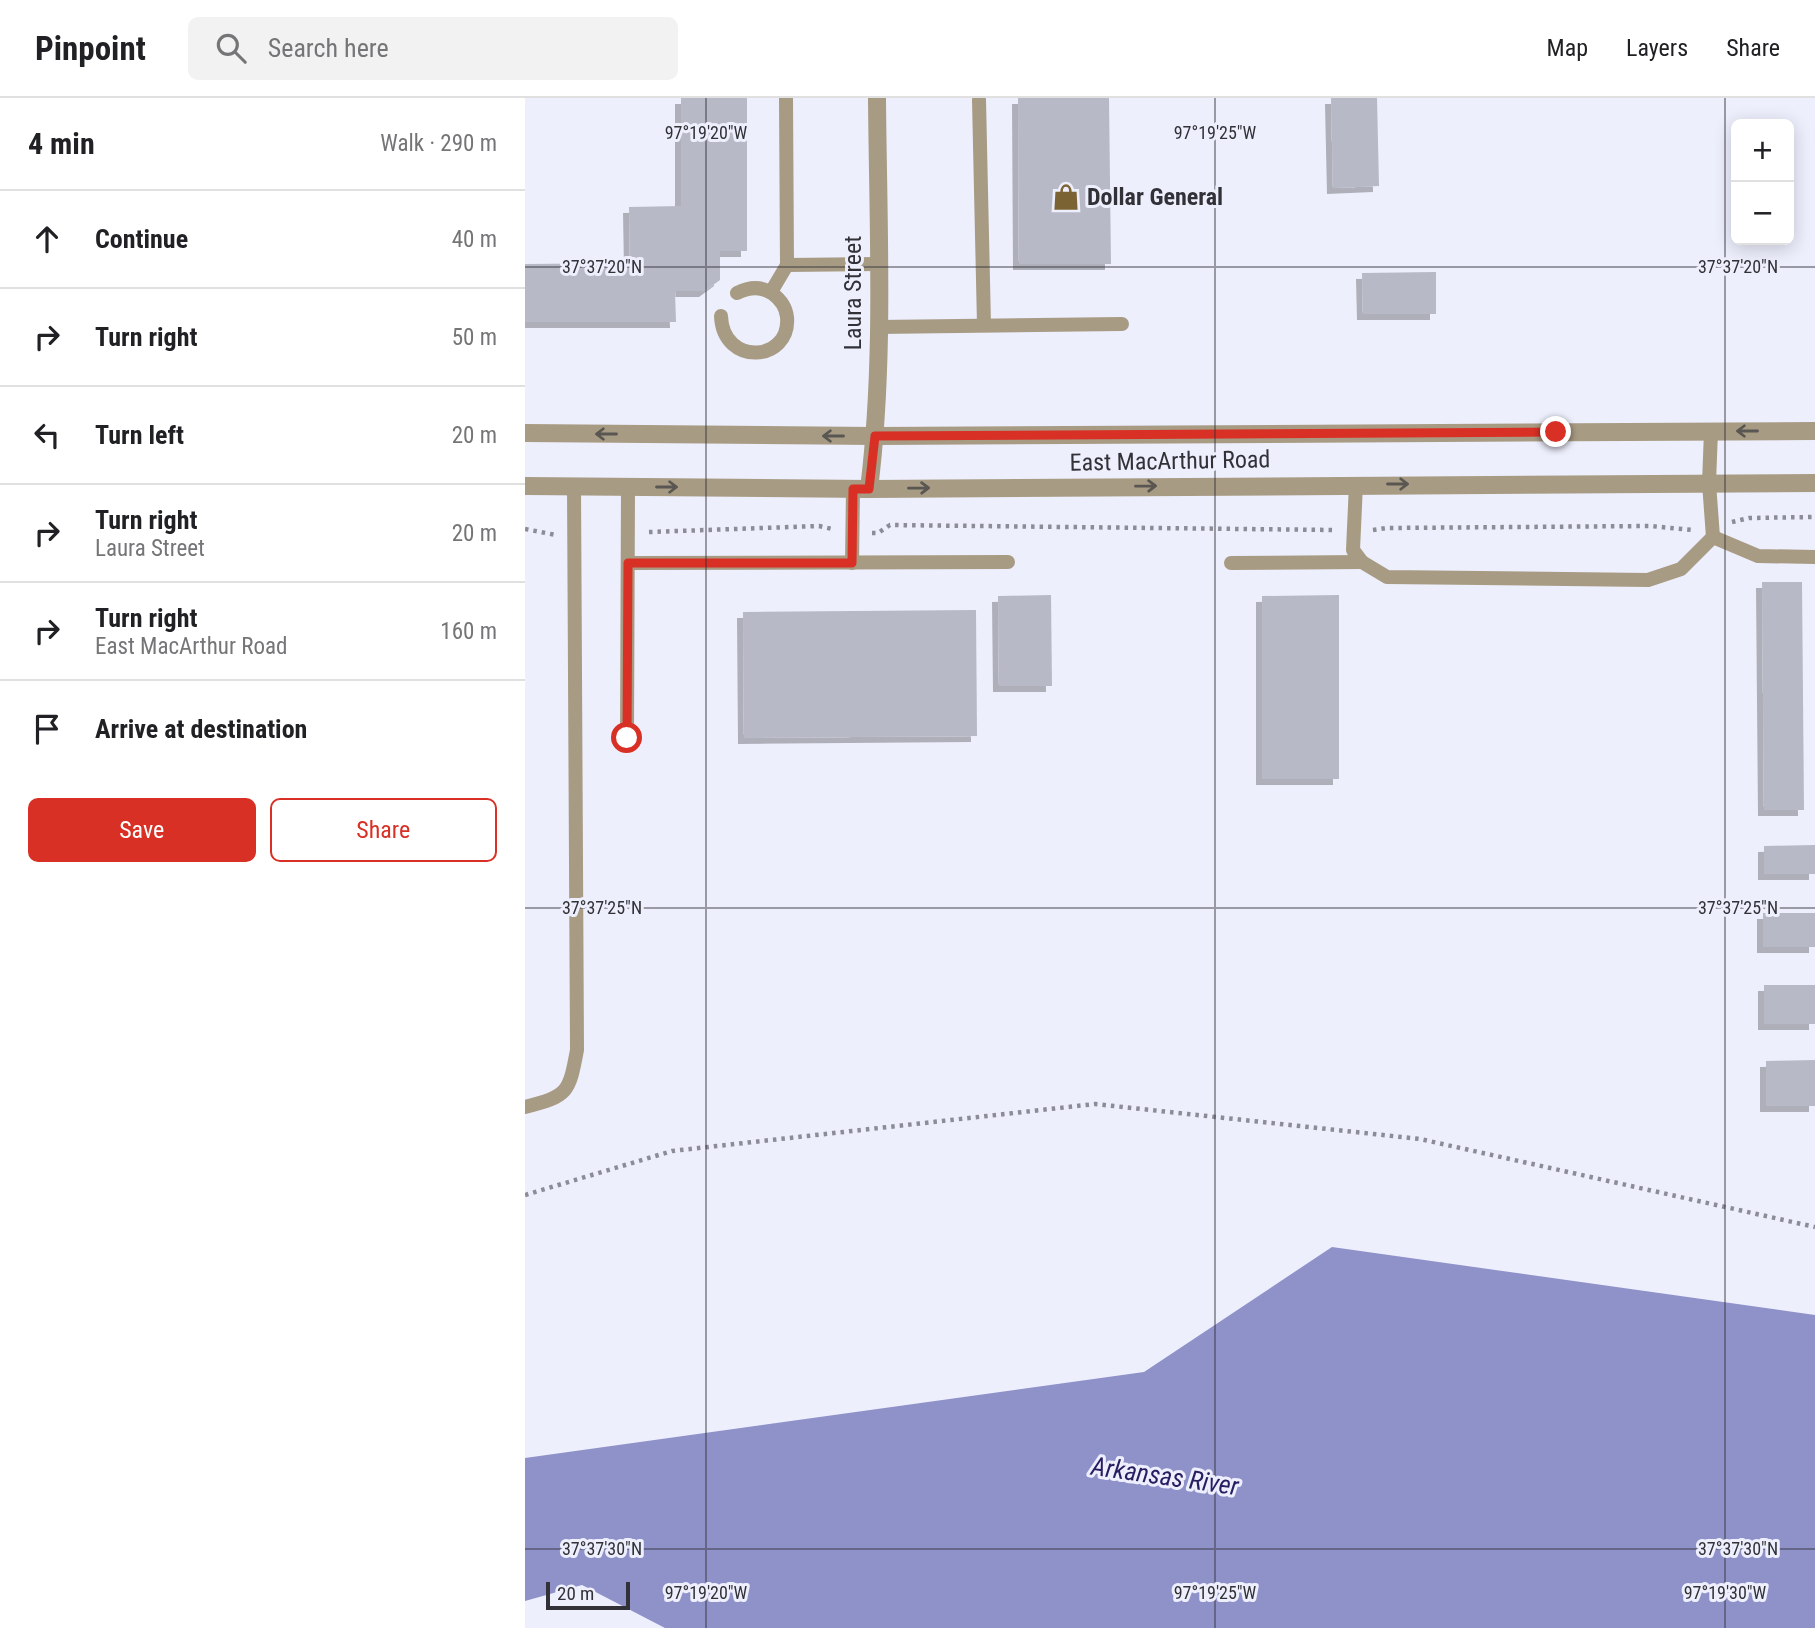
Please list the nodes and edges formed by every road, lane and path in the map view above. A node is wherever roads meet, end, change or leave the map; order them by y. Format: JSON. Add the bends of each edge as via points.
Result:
{"nodes":[{"id":1,"x":786,"y":98,"type":"edge"},
{"id":2,"x":877,"y":98,"type":"edge"},
{"id":3,"x":979,"y":100,"type":"dead end"},
{"id":4,"x":878,"y":264,"type":"junction"},
{"id":5,"x":787,"y":265,"type":"junction"},
{"id":6,"x":737,"y":292,"type":"dead end"},
{"id":7,"x":771,"y":292,"type":"junction"},
{"id":8,"x":721,"y":317,"type":"dead end"},
{"id":9,"x":1122,"y":324,"type":"dead end"},
{"id":10,"x":984,"y":325,"type":"junction"},
{"id":11,"x":878,"y":327,"type":"junction"},
{"id":12,"x":1710,"y":431,"type":"junction"},
{"id":13,"x":1815,"y":431,"type":"edge"},
{"id":14,"x":525,"y":433,"type":"edge"},
{"id":15,"x":875,"y":436,"type":"junction"},
{"id":16,"x":1709,"y":483,"type":"junction"},
{"id":17,"x":1815,"y":483,"type":"edge"},
{"id":18,"x":1356,"y":484,"type":"junction"},
{"id":19,"x":525,"y":486,"type":"edge"},
{"id":20,"x":574,"y":486,"type":"junction"},
{"id":21,"x":628,"y":487,"type":"junction"},
{"id":22,"x":861,"y":489,"type":"junction"},
{"id":23,"x":1815,"y":517,"type":"edge"},
{"id":24,"x":525,"y":529,"type":"edge"},
{"id":25,"x":1354,"y":531,"type":"junction"},
{"id":26,"x":1712,"y":531,"type":"junction"},
{"id":27,"x":852,"y":532,"type":"junction"},
{"id":28,"x":628,"y":533,"type":"junction"},
{"id":29,"x":575,"y":535,"type":"junction"},
{"id":30,"x":1815,"y":556,"type":"edge"},
{"id":31,"x":1008,"y":562,"type":"dead end"},
{"id":32,"x":1362,"y":562,"type":"junction"},
{"id":33,"x":628,"y":563,"type":"junction"},
{"id":34,"x":852,"y":563,"type":"junction"},
{"id":35,"x":1231,"y":563,"type":"dead end"},
{"id":36,"x":627,"y":738,"type":"dead end"},
{"id":37,"x":525,"y":1107,"type":"edge"},
{"id":38,"x":525,"y":1195,"type":"edge"},
{"id":39,"x":1815,"y":1227,"type":"edge"}],
"edges":[{"from":1,"to":5,"type":"lane"},
{"from":2,"to":4,"type":"street","name":"Laura Street"},
{"from":3,"to":10,"type":"lane"},
{"from":4,"to":5,"type":"lane"},
{"from":4,"to":11,"type":"street","name":"Laura Street"},
{"from":5,"to":7,"type":"lane"},
{"from":6,"to":7,"type":"lane","via":[[750,288]]},
{"from":7,"to":8,"type":"lane","via":[[787,319],[786,330],[773,347],[753,353],[733,346]]},
{"from":9,"to":10,"type":"lane"},
{"from":10,"to":11,"type":"lane"},
{"from":11,"to":15,"type":"street","name":"Laura Street"},
{"from":13,"to":12,"type":"street","name":"East MacArthur Road","one_way":true},
{"from":12,"to":15,"type":"street","name":"East MacArthur Road"},
{"from":12,"to":16,"type":"lane"},
{"from":15,"to":14,"type":"street","name":"East MacArthur Road","one_way":true},
{"from":15,"to":22,"type":"street","name":"Laura Street"},
{"from":16,"to":17,"type":"street","name":"East MacArthur Road"},
{"from":18,"to":16,"type":"street","name":"East MacArthur Road","one_way":true},
{"from":16,"to":26,"type":"lane"},
{"from":22,"to":18,"type":"street","name":"East MacArthur Road","one_way":true},
{"from":18,"to":25,"type":"lane"},
{"from":19,"to":20,"type":"street","name":"East MacArthur Road"},
{"from":20,"to":21,"type":"street","name":"East MacArthur Road"},
{"from":20,"to":29,"type":"lane"},
{"from":21,"to":22,"type":"street","name":"East MacArthur Road","one_way":true},
{"from":21,"to":28,"type":"lane"},
{"from":22,"to":27,"type":"lane"},
{"from":23,"to":26,"type":"path","via":[[1749,518]]},
{"from":24,"to":29,"type":"path"},
{"from":25,"to":26,"type":"path","via":[[1650,526]]},
{"from":25,"to":27,"type":"path","via":[[890,525],[878,533]]},
{"from":25,"to":32,"type":"lane","via":[[1353,550]]},
{"from":26,"to":30,"type":"lane","via":[[1758,556]]},
{"from":26,"to":32,"type":"lane","via":[[1681,569],[1648,580],[1387,577]]},
{"from":27,"to":28,"type":"path","via":[[819,526]]},
{"from":27,"to":34,"type":"lane"},
{"from":28,"to":33,"type":"lane"},
{"from":29,"to":37,"type":"lane","via":[[577,1049],[565,1091],[552,1100]]},
{"from":31,"to":34,"type":"lane"},
{"from":32,"to":35,"type":"lane"},
{"from":33,"to":34,"type":"lane"},
{"from":33,"to":36,"type":"lane"},
{"from":38,"to":39,"type":"path","via":[[672,1152],[1095,1104],[1420,1139]]}]}
